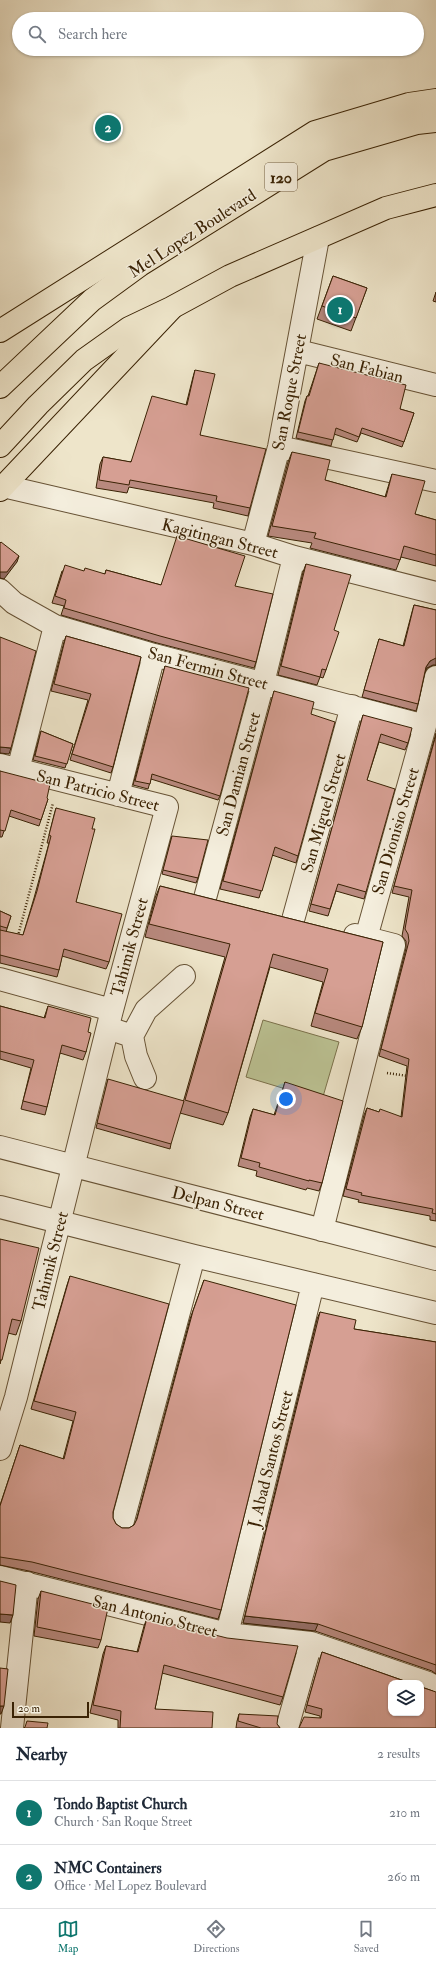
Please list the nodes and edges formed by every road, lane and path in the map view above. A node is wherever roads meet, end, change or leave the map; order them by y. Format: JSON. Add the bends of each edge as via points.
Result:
{"nodes":[{"id":1,"x":436,"y":100,"type":"edge"},
{"id":2,"x":436,"y":121,"type":"edge"},
{"id":3,"x":436,"y":195,"type":"edge"},
{"id":4,"x":318,"y":238,"type":"junction"},
{"id":5,"x":171,"y":308,"type":"junction"},
{"id":6,"x":0,"y":332,"type":"edge"},
{"id":7,"x":298,"y":351,"type":"junction"},
{"id":8,"x":5,"y":382,"type":"edge"},
{"id":9,"x":436,"y":385,"type":"edge"},
{"id":10,"x":0,"y":446,"type":"edge"},
{"id":11,"x":279,"y":447,"type":"junction"},
{"id":12,"x":436,"y":481,"type":"edge"},
{"id":13,"x":2,"y":488,"type":"edge"},
{"id":14,"x":253,"y":544,"type":"junction"},
{"id":15,"x":294,"y":556,"type":"junction"},
{"id":16,"x":0,"y":590,"type":"edge"},
{"id":17,"x":436,"y":593,"type":"edge"},
{"id":18,"x":55,"y":626,"type":"junction"},
{"id":19,"x":154,"y":655,"type":"junction"},
{"id":20,"x":436,"y":678,"type":"edge"},
{"id":21,"x":263,"y":682,"type":"junction"},
{"id":22,"x":352,"y":706,"type":"junction"},
{"id":23,"x":425,"y":726,"type":"junction"},
{"id":24,"x":9,"y":768,"type":"edge"},
{"id":25,"x":59,"y":780,"type":"junction"},
{"id":26,"x":118,"y":795,"type":"junction"},
{"id":27,"x":146,"y":883,"type":"junction"},
{"id":28,"x":205,"y":898,"type":"junction"},
{"id":29,"x":227,"y":904,"type":"edge"},
{"id":30,"x":271,"y":914,"type":"edge"},
{"id":31,"x":293,"y":920,"type":"junction"},
{"id":32,"x":315,"y":925,"type":"edge"},
{"id":33,"x":336,"y":931,"type":"edge"},
{"id":34,"x":366,"y":938,"type":"junction"},
{"id":35,"x":16,"y":942,"type":"edge"},
{"id":36,"x":184,"y":976,"type":"dead end"},
{"id":37,"x":0,"y":979,"type":"edge"},
{"id":38,"x":110,"y":1019,"type":"junction"},
{"id":39,"x":132,"y":1036,"type":"junction"},
{"id":40,"x":364,"y":1069,"type":"junction"},
{"id":41,"x":145,"y":1078,"type":"dead end"},
{"id":42,"x":414,"y":1078,"type":"edge"},
{"id":43,"x":0,"y":1147,"type":"edge"},
{"id":44,"x":73,"y":1166,"type":"junction"},
{"id":45,"x":0,"y":1208,"type":"edge"},
{"id":46,"x":59,"y":1222,"type":"junction"},
{"id":47,"x":322,"y":1230,"type":"junction"},
{"id":48,"x":194,"y":1256,"type":"junction"},
{"id":49,"x":436,"y":1259,"type":"edge"},
{"id":50,"x":313,"y":1284,"type":"junction"},
{"id":51,"x":436,"y":1313,"type":"edge"},
{"id":52,"x":8,"y":1395,"type":"edge"},
{"id":53,"x":0,"y":1449,"type":"edge"},
{"id":54,"x":122,"y":1524,"type":"dead end"},
{"id":55,"x":0,"y":1577,"type":"edge"},
{"id":56,"x":27,"y":1583,"type":"junction"},
{"id":57,"x":227,"y":1634,"type":"junction"},
{"id":58,"x":311,"y":1644,"type":"junction"},
{"id":59,"x":436,"y":1687,"type":"edge"},
{"id":60,"x":12,"y":1728,"type":"edge"},
{"id":61,"x":287,"y":1728,"type":"edge"}],
"edges":[{"from":1,"to":6,"type":"main road","name":"Mel Lopez Boulevard","number":"120","via":[[409,104],[315,132]]},
{"from":2,"to":8,"type":"main road","name":"Mel Lopez Boulevard","number":"120","via":[[417,123],[324,150],[140,265],[92,300]]},
{"from":3,"to":4,"type":"main road","via":[[386,208]]},
{"from":4,"to":5,"type":"main road","via":[[230,276]]},
{"from":4,"to":7,"type":"street","name":"San Roque Street"},
{"from":5,"to":10,"type":"main road","via":[[129,328],[91,356],[38,405]]},
{"from":5,"to":13,"type":"main road"},
{"from":7,"to":9,"type":"street","name":"San Fabian"},
{"from":7,"to":11,"type":"street","name":"San Roque Street"},
{"from":11,"to":12,"type":"street"},
{"from":11,"to":14,"type":"street","name":"San Roque Street"},
{"from":13,"to":14,"type":"street","name":"Kagitingan Street"},
{"from":14,"to":15,"type":"street","name":"Kagitingan Street"},
{"from":15,"to":17,"type":"street","name":"Kagitingan Street"},
{"from":15,"to":21,"type":"street","name":"San Damian Street"},
{"from":16,"to":18,"type":"street","name":"San Fermin Street","via":[[14,603]]},
{"from":18,"to":19,"type":"street","name":"San Fermin Street"},
{"from":18,"to":24,"type":"street"},
{"from":19,"to":21,"type":"street","name":"San Fermin Street"},
{"from":19,"to":26,"type":"street"},
{"from":20,"to":23,"type":"street","name":"San Dionisio Street"},
{"from":21,"to":22,"type":"street","name":"San Fermin Street"},
{"from":21,"to":28,"type":"street","name":"San Damian Street"},
{"from":22,"to":23,"type":"street","name":"San Fermin Street"},
{"from":22,"to":31,"type":"street","name":"San Miguel Street"},
{"from":23,"to":34,"type":"street","name":"San Dionisio Street"},
{"from":24,"to":25,"type":"street","name":"San Patricio Street"},
{"from":25,"to":26,"type":"street","name":"San Patricio Street"},
{"from":25,"to":35,"type":"path"},
{"from":26,"to":27,"type":"street","name":"San Patricio Street","via":[[167,807]]},
{"from":27,"to":28,"type":"street","name":"Tahimik Street"},
{"from":27,"to":38,"type":"street","name":"Tahimik Street"},
{"from":28,"to":29,"type":"street","name":"Tahimik Street"},
{"from":30,"to":31,"type":"street"},
{"from":31,"to":32,"type":"street"},
{"from":33,"to":34,"type":"street"},
{"from":34,"to":40,"type":"street","via":[[394,945]]},
{"from":36,"to":39,"type":"street","via":[[146,1010]]},
{"from":37,"to":38,"type":"street"},
{"from":38,"to":39,"type":"street"},
{"from":38,"to":44,"type":"street","name":"Tahimik Street"},
{"from":39,"to":41,"type":"street","via":[[136,1056]]},
{"from":40,"to":42,"type":"path"},
{"from":40,"to":47,"type":"street"},
{"from":43,"to":44,"type":"street","name":"Delpan Street"},
{"from":44,"to":46,"type":"street","name":"Tahimik Street"},
{"from":44,"to":47,"type":"street","name":"Delpan Street"},
{"from":45,"to":46,"type":"street"},
{"from":46,"to":48,"type":"street"},
{"from":46,"to":52,"type":"street","name":"Tahimik Street"},
{"from":47,"to":49,"type":"street","name":"Delpan Street"},
{"from":48,"to":50,"type":"street"},
{"from":48,"to":54,"type":"street"},
{"from":50,"to":51,"type":"street"},
{"from":50,"to":57,"type":"street","name":"J. Abad Santos Street"},
{"from":52,"to":53,"type":"street","name":"Tahimik Street"},
{"from":55,"to":56,"type":"street","name":"San Antonio Street"},
{"from":56,"to":57,"type":"street","name":"San Antonio Street"},
{"from":56,"to":60,"type":"street"},
{"from":57,"to":58,"type":"street","name":"San Antonio Street"},
{"from":58,"to":59,"type":"street","name":"San Antonio Street"},
{"from":58,"to":61,"type":"street"}]}
